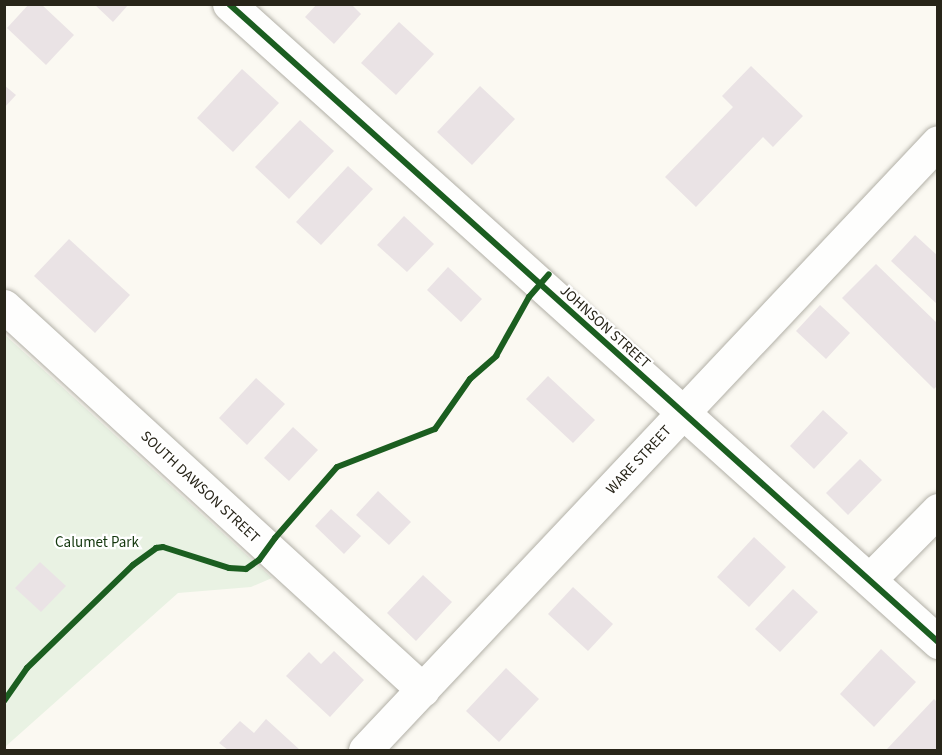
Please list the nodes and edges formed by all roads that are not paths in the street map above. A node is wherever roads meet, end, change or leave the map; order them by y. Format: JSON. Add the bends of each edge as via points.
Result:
{"nodes":[{"id":1,"x":229,"y":4,"type":"edge"},
{"id":2,"x":938,"y":142,"type":"edge"},
{"id":3,"x":4,"y":306,"type":"edge"},
{"id":4,"x":683,"y":414,"type":"junction"},
{"id":5,"x":938,"y":510,"type":"edge"},
{"id":6,"x":870,"y":579,"type":"junction"},
{"id":7,"x":938,"y":642,"type":"edge"},
{"id":8,"x":423,"y":690,"type":"junction"},
{"id":9,"x":365,"y":750,"type":"edge"}],
"edges":[{"from":1,"to":4,"type":"street","name":"JOHNSON STREET"},
{"from":2,"to":4,"type":"street","name":"WARE STREET"},
{"from":3,"to":8,"type":"street","name":"SOUTH DAWSON STREET"},
{"from":4,"to":6,"type":"street","name":"JOHNSON STREET"},
{"from":4,"to":8,"type":"street","name":"WARE STREET"},
{"from":5,"to":6,"type":"street"},
{"from":6,"to":7,"type":"street","name":"JOHNSON STREET"},
{"from":8,"to":9,"type":"street","name":"WARE STREET"}]}
